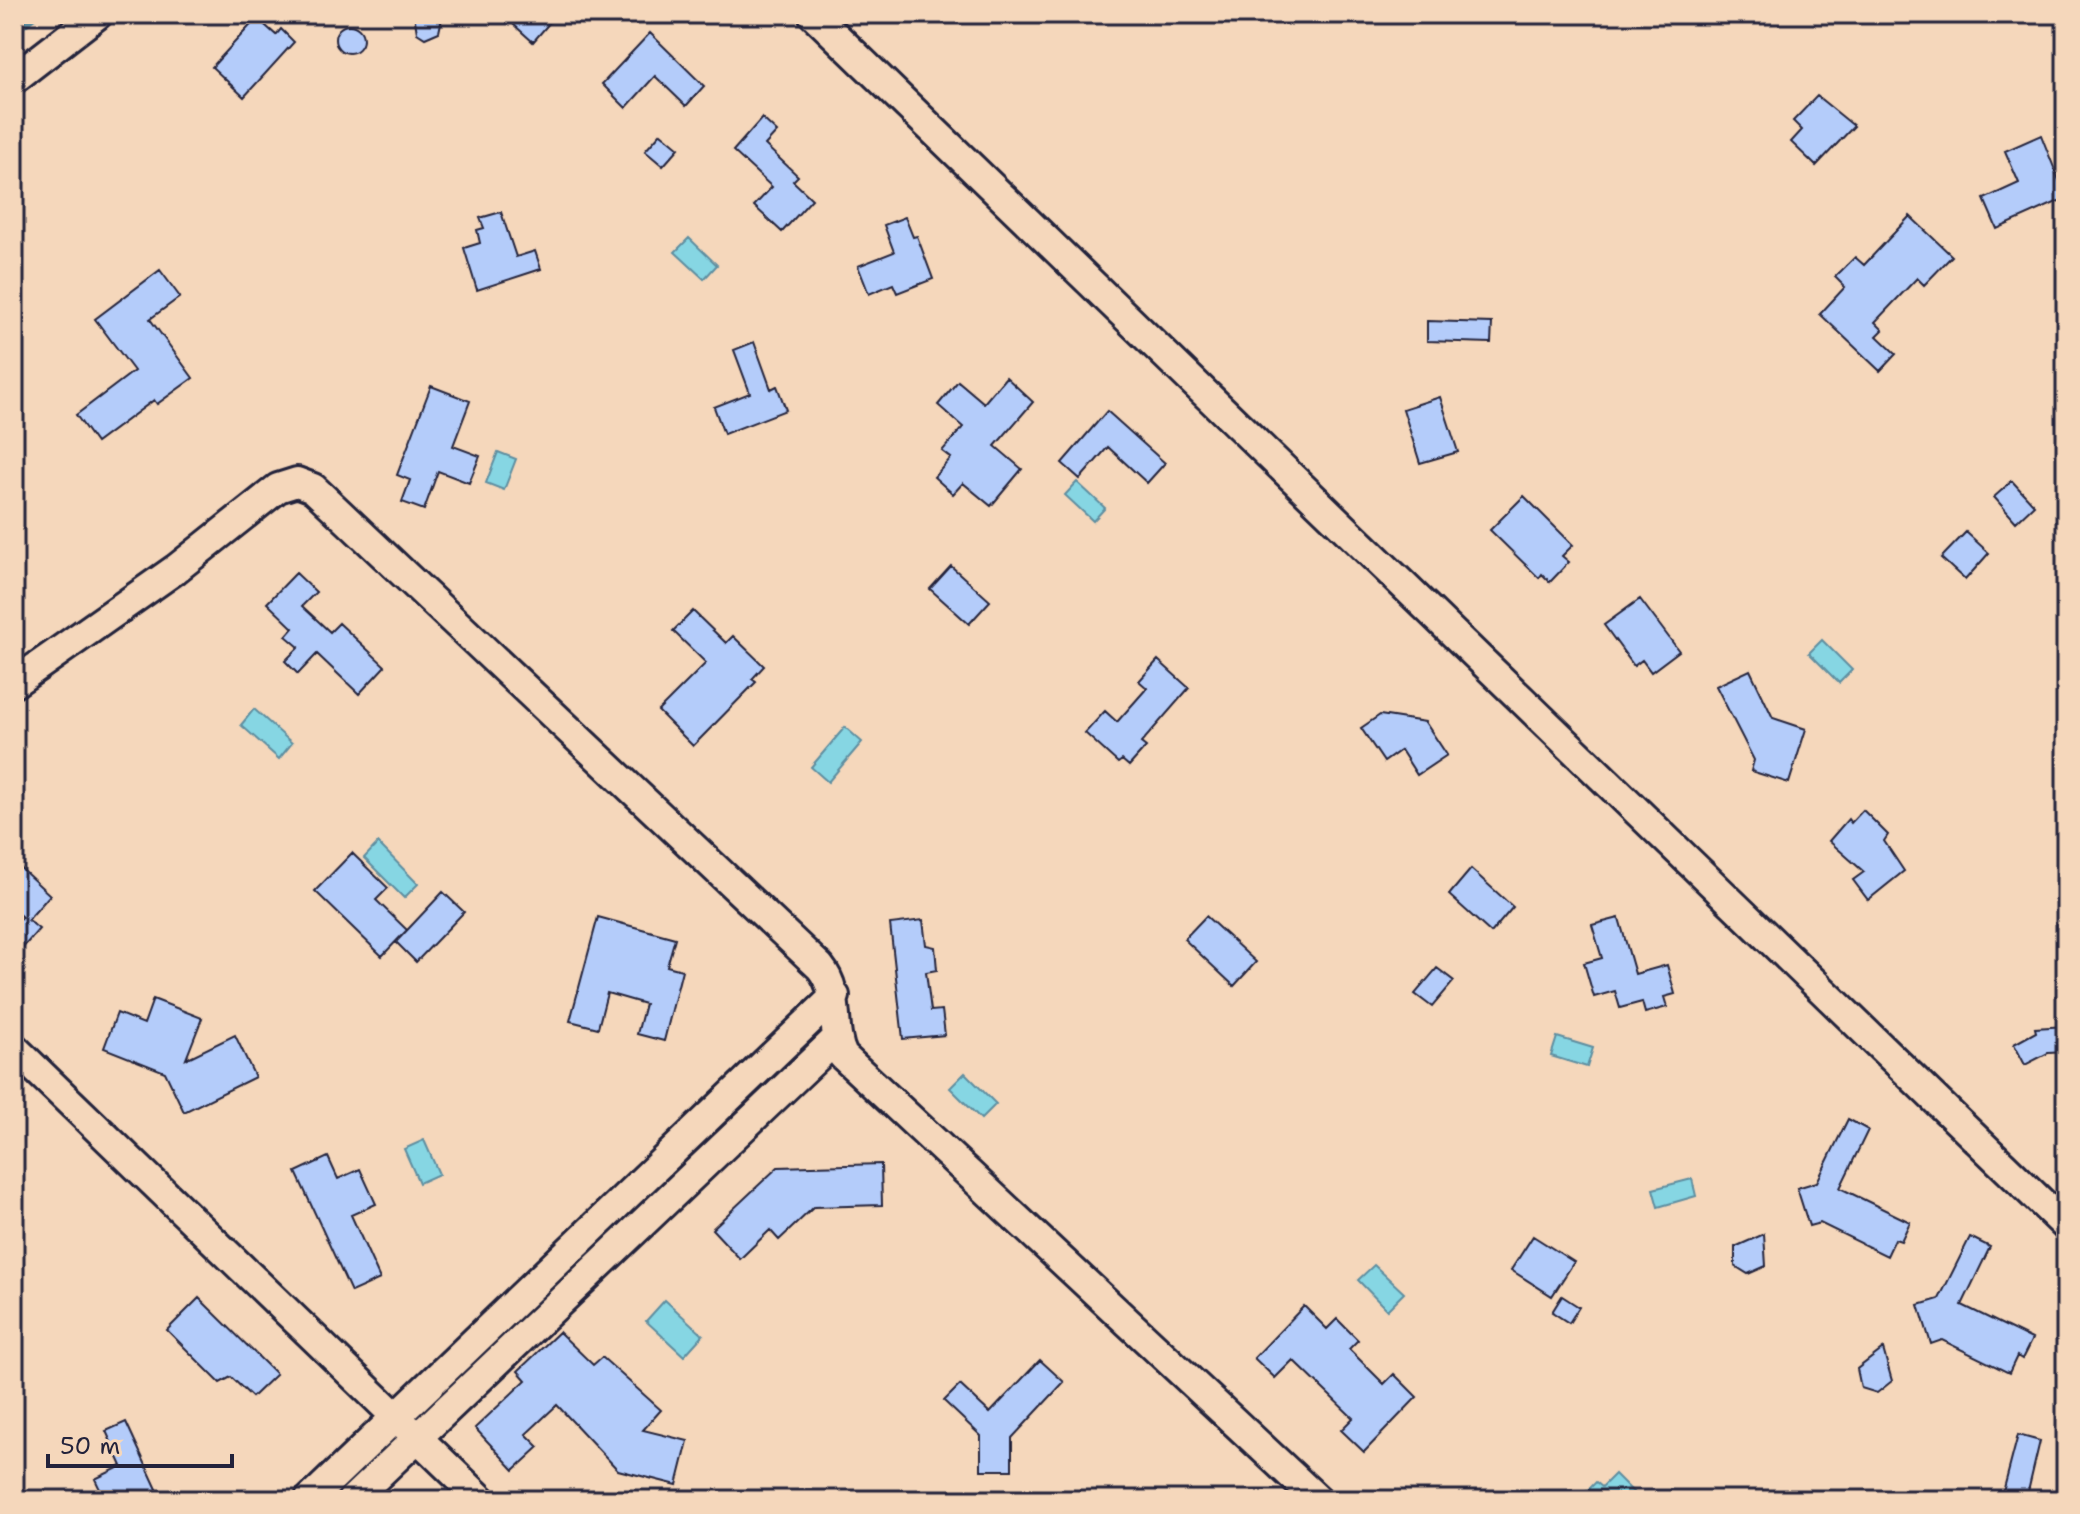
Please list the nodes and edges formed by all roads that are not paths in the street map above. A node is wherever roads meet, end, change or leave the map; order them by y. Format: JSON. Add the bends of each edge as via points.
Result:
{"nodes":[{"id":1,"x":98,"y":14,"type":"edge"},
{"id":2,"x":813,"y":14,"type":"edge"},
{"id":3,"x":14,"y":79,"type":"edge"},
{"id":4,"x":14,"y":683,"type":"edge"},
{"id":5,"x":835,"y":996,"type":"junction"},
{"id":6,"x":835,"y":1040,"type":"junction"},
{"id":7,"x":14,"y":1048,"type":"edge"},
{"id":8,"x":2066,"y":1226,"type":"edge"},
{"id":9,"x":396,"y":1417,"type":"junction"},
{"id":10,"x":417,"y":1438,"type":"junction"},
{"id":11,"x":309,"y":1500,"type":"edge"},
{"id":12,"x":352,"y":1500,"type":"edge"},
{"id":13,"x":482,"y":1500,"type":"edge"},
{"id":14,"x":1318,"y":1500,"type":"edge"}],
"edges":[{"from":1,"to":3,"type":"street"},
{"from":2,"to":8,"type":"street"},
{"from":4,"to":5,"type":"street","via":[[176,569],[278,488],[297,482],[313,488],[820,967]]},
{"from":5,"to":6,"type":"street"},
{"from":5,"to":9,"type":"street"},
{"from":6,"to":10,"type":"street"},
{"from":6,"to":14,"type":"street","via":[[843,1056]]},
{"from":7,"to":9,"type":"street"},
{"from":9,"to":10,"type":"street"},
{"from":9,"to":11,"type":"street"},
{"from":10,"to":12,"type":"street"},
{"from":10,"to":13,"type":"street"}]}
